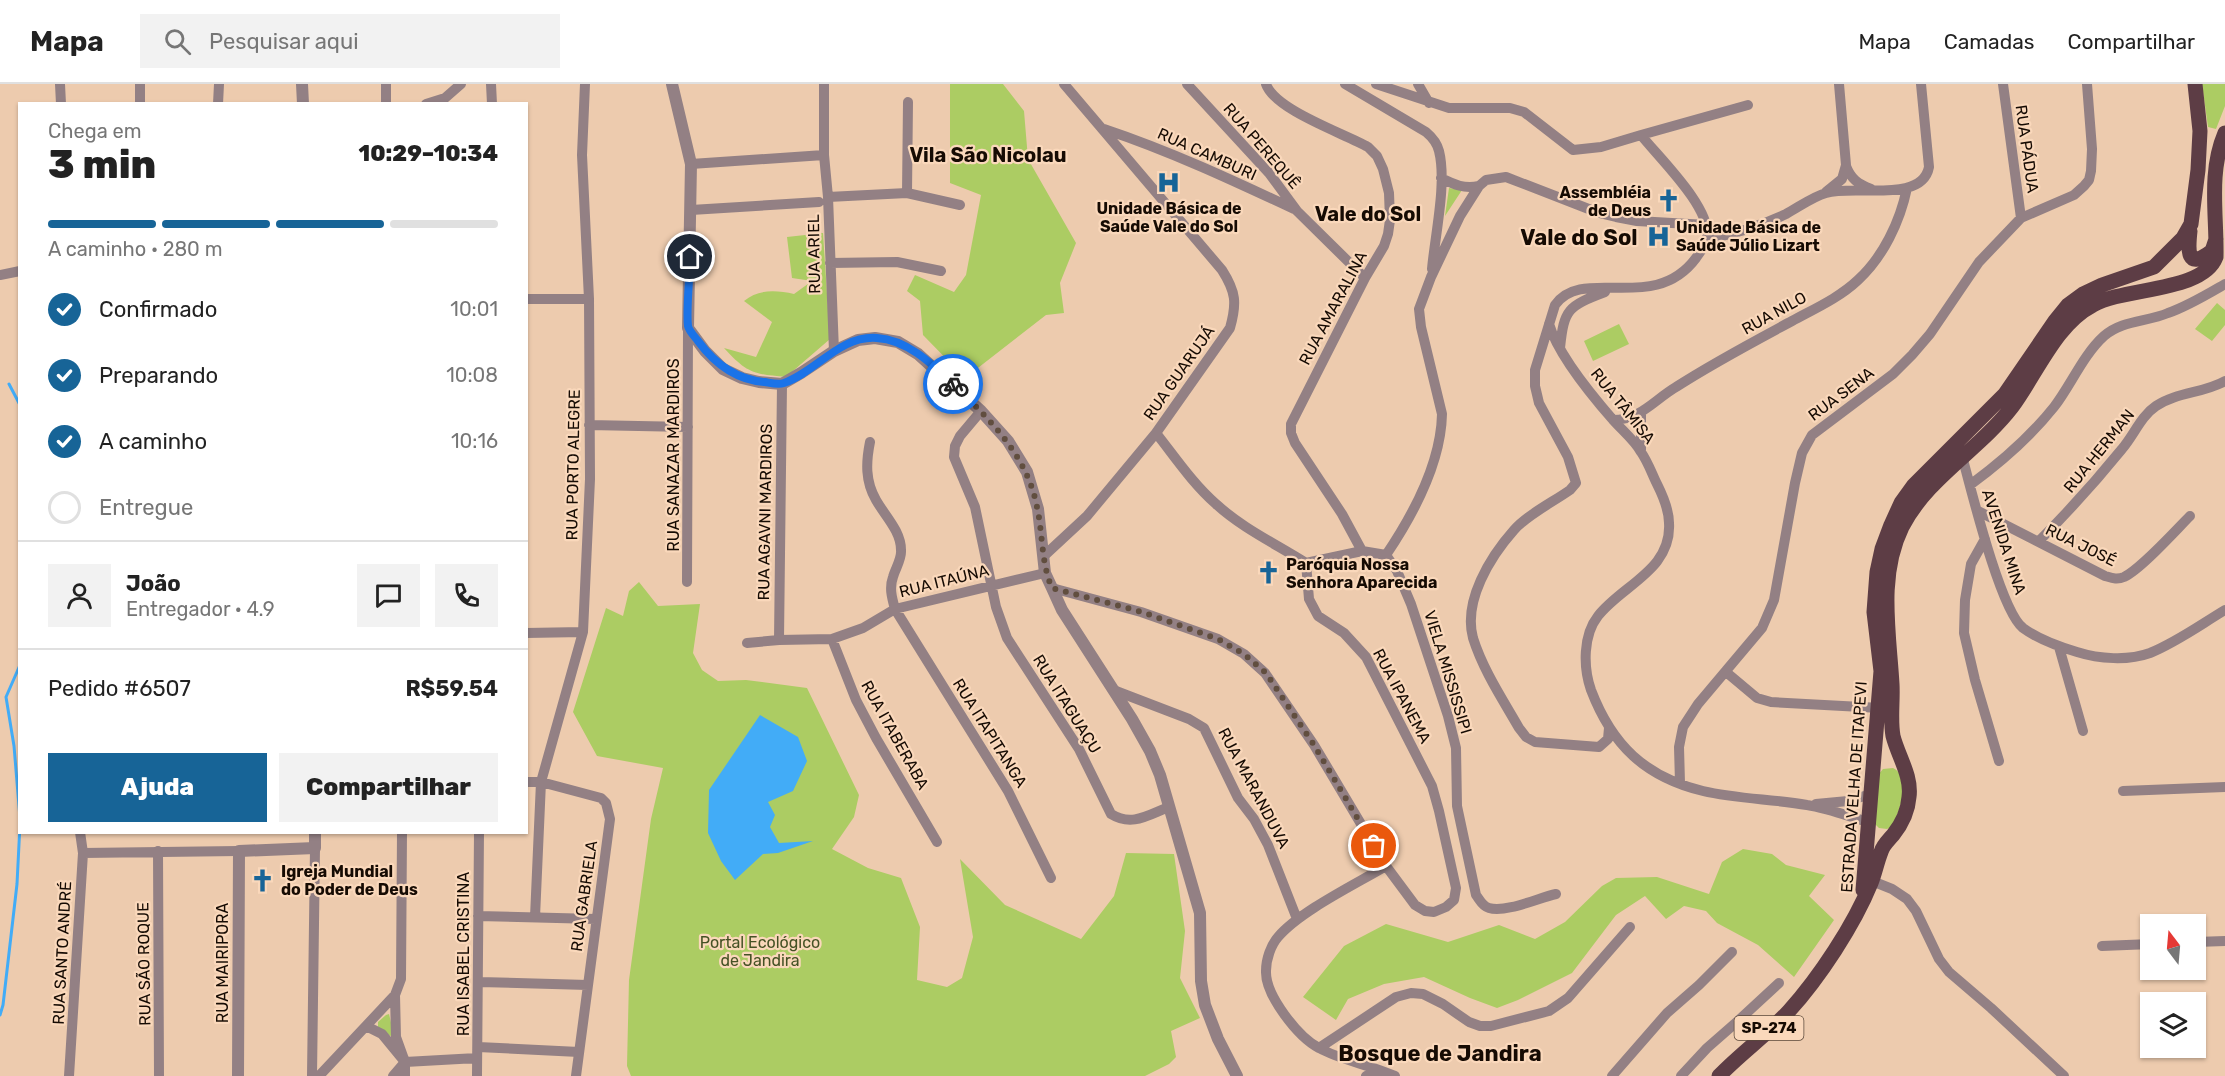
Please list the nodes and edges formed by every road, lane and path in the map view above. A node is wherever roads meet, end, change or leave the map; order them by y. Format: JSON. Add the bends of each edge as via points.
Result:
{"nodes":[{"id":1,"x":60,"y":84,"type":"edge"},
{"id":2,"x":140,"y":84,"type":"edge"},
{"id":3,"x":219,"y":84,"type":"edge"},
{"id":4,"x":302,"y":84,"type":"edge"},
{"id":5,"x":386,"y":84,"type":"edge"},
{"id":6,"x":461,"y":84,"type":"edge"},
{"id":7,"x":491,"y":84,"type":"edge"},
{"id":8,"x":585,"y":84,"type":"edge"},
{"id":9,"x":672,"y":84,"type":"edge"},
{"id":10,"x":824,"y":84,"type":"edge"},
{"id":11,"x":1064,"y":84,"type":"edge"},
{"id":12,"x":1187,"y":84,"type":"edge"},
{"id":13,"x":1266,"y":84,"type":"edge"},
{"id":14,"x":1376,"y":84,"type":"edge"},
{"id":15,"x":1418,"y":84,"type":"edge"},
{"id":16,"x":1839,"y":84,"type":"edge"},
{"id":17,"x":1921,"y":84,"type":"edge"},
{"id":18,"x":2003,"y":84,"type":"edge"},
{"id":19,"x":2087,"y":84,"type":"edge"},
{"id":20,"x":2195,"y":84,"type":"edge"},
{"id":21,"x":1351,"y":86,"type":"edge"},
{"id":22,"x":61,"y":102,"type":"edge"},
{"id":23,"x":140,"y":102,"type":"edge"},
{"id":24,"x":218,"y":102,"type":"edge"},
{"id":25,"x":303,"y":102,"type":"edge"},
{"id":26,"x":386,"y":102,"type":"edge"},
{"id":27,"x":432,"y":102,"type":"edge"},
{"id":28,"x":492,"y":102,"type":"edge"},
{"id":29,"x":908,"y":102,"type":"dead end"},
{"id":30,"x":1429,"y":103,"type":"junction"},
{"id":31,"x":1748,"y":105,"type":"dead end"},
{"id":32,"x":1103,"y":129,"type":"junction"},
{"id":33,"x":1641,"y":135,"type":"junction"},
{"id":34,"x":2224,"y":135,"type":"edge"},
{"id":35,"x":824,"y":155,"type":"junction"},
{"id":36,"x":691,"y":164,"type":"junction"},
{"id":37,"x":1846,"y":165,"type":"junction"},
{"id":38,"x":1441,"y":178,"type":"junction"},
{"id":39,"x":1479,"y":186,"type":"junction"},
{"id":40,"x":1906,"y":188,"type":"junction"},
{"id":41,"x":1875,"y":190,"type":"junction"},
{"id":42,"x":908,"y":193,"type":"junction"},
{"id":43,"x":1826,"y":193,"type":"junction"},
{"id":44,"x":823,"y":199,"type":"junction"},
{"id":45,"x":960,"y":205,"type":"dead end"},
{"id":46,"x":691,"y":210,"type":"junction"},
{"id":47,"x":1297,"y":211,"type":"junction"},
{"id":48,"x":2021,"y":218,"type":"junction"},
{"id":49,"x":2191,"y":224,"type":"junction"},
{"id":50,"x":1707,"y":225,"type":"junction"},
{"id":51,"x":2217,"y":236,"type":"junction"},
{"id":52,"x":1707,"y":239,"type":"junction"},
{"id":53,"x":830,"y":263,"type":"junction"},
{"id":54,"x":18,"y":271,"type":"edge"},
{"id":55,"x":941,"y":271,"type":"dead end"},
{"id":56,"x":0,"y":275,"type":"edge"},
{"id":57,"x":1431,"y":277,"type":"junction"},
{"id":58,"x":1365,"y":278,"type":"junction"},
{"id":59,"x":2225,"y":284,"type":"edge"},
{"id":60,"x":1614,"y":288,"type":"junction"},
{"id":61,"x":528,"y":299,"type":"edge"},
{"id":62,"x":589,"y":299,"type":"junction"},
{"id":63,"x":1548,"y":323,"type":"junction"},
{"id":64,"x":688,"y":328,"type":"junction"},
{"id":65,"x":1560,"y":348,"type":"junction"},
{"id":66,"x":834,"y":351,"type":"junction"},
{"id":67,"x":1539,"y":357,"type":"junction"},
{"id":68,"x":2225,"y":381,"type":"edge"},
{"id":69,"x":782,"y":384,"type":"junction"},
{"id":70,"x":981,"y":411,"type":"junction"},
{"id":71,"x":1641,"y":413,"type":"junction"},
{"id":72,"x":1613,"y":420,"type":"junction"},
{"id":73,"x":589,"y":425,"type":"junction"},
{"id":74,"x":688,"y":428,"type":"junction"},
{"id":75,"x":1156,"y":433,"type":"junction"},
{"id":76,"x":1958,"y":441,"type":"junction"},
{"id":77,"x":870,"y":442,"type":"dead end"},
{"id":78,"x":1641,"y":450,"type":"junction"},
{"id":79,"x":1962,"y":458,"type":"junction"},
{"id":80,"x":1970,"y":485,"type":"junction"},
{"id":81,"x":1978,"y":511,"type":"junction"},
{"id":82,"x":2190,"y":516,"type":"dead end"},
{"id":83,"x":1985,"y":539,"type":"junction"},
{"id":84,"x":2039,"y":541,"type":"junction"},
{"id":85,"x":1362,"y":551,"type":"junction"},
{"id":86,"x":1045,"y":555,"type":"junction"},
{"id":87,"x":1386,"y":555,"type":"junction"},
{"id":88,"x":1306,"y":563,"type":"junction"},
{"id":89,"x":1046,"y":573,"type":"junction"},
{"id":90,"x":687,"y":582,"type":"dead end"},
{"id":91,"x":990,"y":585,"type":"junction"},
{"id":92,"x":1052,"y":588,"type":"junction"},
{"id":93,"x":895,"y":609,"type":"junction"},
{"id":94,"x":2225,"y":610,"type":"edge"},
{"id":95,"x":583,"y":632,"type":"junction"},
{"id":96,"x":528,"y":633,"type":"edge"},
{"id":97,"x":832,"y":639,"type":"junction"},
{"id":98,"x":779,"y":640,"type":"junction"},
{"id":99,"x":747,"y":643,"type":"dead end"},
{"id":100,"x":2060,"y":646,"type":"junction"},
{"id":101,"x":1726,"y":672,"type":"junction"},
{"id":102,"x":1116,"y":691,"type":"junction"},
{"id":103,"x":1880,"y":708,"type":"junction"},
{"id":104,"x":1609,"y":728,"type":"junction"},
{"id":105,"x":2083,"y":731,"type":"dead end"},
{"id":106,"x":2000,"y":761,"type":"dead end"},
{"id":107,"x":1904,"y":766,"type":"junction"},
{"id":108,"x":1874,"y":768,"type":"junction"},
{"id":109,"x":528,"y":782,"type":"edge"},
{"id":110,"x":541,"y":782,"type":"junction"},
{"id":111,"x":1680,"y":783,"type":"junction"},
{"id":112,"x":2225,"y":787,"type":"edge"},
{"id":113,"x":2123,"y":790,"type":"dead end"},
{"id":114,"x":1871,"y":794,"type":"junction"},
{"id":115,"x":1808,"y":805,"type":"junction"},
{"id":116,"x":1169,"y":807,"type":"junction"},
{"id":117,"x":1868,"y":822,"type":"junction"},
{"id":118,"x":1898,"y":827,"type":"junction"},
{"id":119,"x":80,"y":834,"type":"edge"},
{"id":120,"x":315,"y":834,"type":"edge"},
{"id":121,"x":402,"y":834,"type":"edge"},
{"id":122,"x":479,"y":834,"type":"edge"},
{"id":123,"x":937,"y":843,"type":"dead end"},
{"id":124,"x":315,"y":848,"type":"junction"},
{"id":125,"x":158,"y":851,"type":"junction"},
{"id":126,"x":239,"y":851,"type":"junction"},
{"id":127,"x":83,"y":853,"type":"junction"},
{"id":128,"x":1386,"y":866,"type":"junction"},
{"id":129,"x":1051,"y":878,"type":"dead end"},
{"id":130,"x":1872,"y":881,"type":"junction"},
{"id":131,"x":1556,"y":894,"type":"dead end"},
{"id":132,"x":1862,"y":902,"type":"junction"},
{"id":133,"x":478,"y":916,"type":"junction"},
{"id":134,"x":535,"y":917,"type":"junction"},
{"id":135,"x":596,"y":919,"type":"junction"},
{"id":136,"x":1297,"y":919,"type":"junction"},
{"id":137,"x":1630,"y":927,"type":"dead end"},
{"id":138,"x":2225,"y":941,"type":"edge"},
{"id":139,"x":2206,"y":942,"type":"edge"},
{"id":140,"x":2140,"y":944,"type":"edge"},
{"id":141,"x":2102,"y":946,"type":"dead end"},
{"id":142,"x":1732,"y":952,"type":"dead end"},
{"id":143,"x":479,"y":982,"type":"junction"},
{"id":144,"x":1779,"y":982,"type":"dead end"},
{"id":145,"x":588,"y":985,"type":"junction"},
{"id":146,"x":395,"y":995,"type":"junction"},
{"id":147,"x":366,"y":1026,"type":"junction"},
{"id":148,"x":1319,"y":1048,"type":"junction"},
{"id":149,"x":579,"y":1052,"type":"junction"},
{"id":150,"x":477,"y":1053,"type":"junction"},
{"id":151,"x":405,"y":1062,"type":"junction"},
{"id":152,"x":1379,"y":1070,"type":"junction"},
{"id":153,"x":69,"y":1076,"type":"edge"},
{"id":154,"x":159,"y":1076,"type":"edge"},
{"id":155,"x":238,"y":1076,"type":"edge"},
{"id":156,"x":312,"y":1076,"type":"edge"},
{"id":157,"x":319,"y":1076,"type":"edge"},
{"id":158,"x":393,"y":1076,"type":"edge"},
{"id":159,"x":405,"y":1076,"type":"edge"},
{"id":160,"x":477,"y":1076,"type":"edge"},
{"id":161,"x":576,"y":1076,"type":"edge"},
{"id":162,"x":1237,"y":1076,"type":"edge"},
{"id":163,"x":1366,"y":1076,"type":"edge"},
{"id":164,"x":1395,"y":1076,"type":"edge"},
{"id":165,"x":1612,"y":1076,"type":"edge"},
{"id":166,"x":1681,"y":1076,"type":"edge"},
{"id":167,"x":1719,"y":1076,"type":"edge"},
{"id":168,"x":2064,"y":1076,"type":"edge"}],
"edges":[{"from":1,"to":22,"type":"street"},
{"from":2,"to":23,"type":"street"},
{"from":3,"to":24,"type":"street"},
{"from":4,"to":25,"type":"street"},
{"from":5,"to":26,"type":"street"},
{"from":6,"to":27,"type":"street","via":[[445,98]]},
{"from":7,"to":28,"type":"street"},
{"from":8,"to":62,"type":"street","name":"RUA PORTO ALEGRE","via":[[582,155]]},
{"from":9,"to":36,"type":"street"},
{"from":10,"to":35,"type":"street","name":"RUA ARIEL"},
{"from":11,"to":32,"type":"street","name":"RUA GUARUJÁ"},
{"from":12,"to":47,"type":"street","name":"RUA PEREQUÊ","via":[[1269,173]]},
{"from":13,"to":58,"type":"street","name":"RUA AMARALINA","via":[[1282,104],[1358,141],[1377,156],[1389,193],[1390,220],[1384,246]]},
{"from":14,"to":30,"type":"street"},
{"from":15,"to":30,"type":"street"},
{"from":16,"to":37,"type":"street"},
{"from":17,"to":40,"type":"street","via":[[1929,167],[1927,177]]},
{"from":18,"to":48,"type":"street","name":"RUA PÁDUA"},
{"from":19,"to":48,"type":"street","name":"RUA SENA","via":[[2092,149],[2089,180],[2074,195]]},
{"from":20,"to":49,"type":"main road","name":"ESTRADA VELHA DE ITAPEVI","via":[[2200,131]]},
{"from":21,"to":38,"type":"street","via":[[1434,139],[1439,149]]},
{"from":29,"to":42,"type":"street"},
{"from":30,"to":33,"type":"street","via":[[1449,108],[1510,108],[1524,112],[1573,150],[1601,147]]},
{"from":31,"to":33,"type":"street"},
{"from":32,"to":47,"type":"street","name":"RUA CAMBURI","via":[[1197,164]]},
{"from":32,"to":75,"type":"street","name":"RUA GUARUJÁ","via":[[1222,270],[1235,299],[1230,328]]},
{"from":33,"to":50,"type":"street","via":[[1694,199]]},
{"from":34,"to":51,"type":"main road","name":"ESTRADA VELHA DE ITAPEVI","via":[[2215,179]]},
{"from":35,"to":36,"type":"street"},
{"from":35,"to":44,"type":"street","name":"RUA ARIEL"},
{"from":36,"to":46,"type":"street"},
{"from":37,"to":41,"type":"street","via":[[1859,184]]},
{"from":37,"to":43,"type":"street","via":[[1842,179]]},
{"from":38,"to":39,"type":"street","via":[[1454,185]]},
{"from":38,"to":57,"type":"street"},
{"from":39,"to":50,"type":"street","via":[[1486,180],[1506,177],[1599,213],[1637,221]]},
{"from":39,"to":57,"type":"street"},
{"from":40,"to":41,"type":"street"},
{"from":40,"to":71,"type":"street","name":"RUA NILO","via":[[1902,212],[1890,236],[1858,280],[1834,298],[1673,388]]},
{"from":41,"to":43,"type":"street"},
{"from":42,"to":44,"type":"street"},
{"from":42,"to":45,"type":"street"},
{"from":43,"to":52,"type":"street","via":[[1767,222]]},
{"from":44,"to":46,"type":"street"},
{"from":44,"to":53,"type":"street","name":"RUA ARIEL"},
{"from":46,"to":64,"type":"street"},
{"from":47,"to":58,"type":"street","name":"RUA PEREQUÊ"},
{"from":48,"to":101,"type":"street","name":"RUA SENA","via":[[1978,262],[1912,355],[1812,435],[1802,453],[1795,483],[1774,600],[1762,628]]},
{"from":49,"to":51,"type":"main road","via":[[2187,249],[2194,258],[2212,250]]},
{"from":49,"to":76,"type":"main road","name":"ESTRADA VELHA DE ITAPEVI","via":[[2176,247],[2154,267],[2102,285],[2068,305],[2005,394]]},
{"from":50,"to":52,"type":"street"},
{"from":51,"to":79,"type":"main road","name":"ESTRADA VELHA DE ITAPEVI","via":[[2213,266],[2202,275],[2182,283],[2106,298],[2074,316],[2010,409]]},
{"from":52,"to":60,"type":"street","via":[[1685,272],[1662,285]]},
{"from":53,"to":55,"type":"street","via":[[897,262]]},
{"from":53,"to":66,"type":"street","name":"RUA ARIEL"},
{"from":54,"to":56,"type":"street"},
{"from":57,"to":87,"type":"street","via":[[1419,309],[1442,429],[1421,493]]},
{"from":58,"to":85,"type":"street","name":"RUA AMARALINA","via":[[1290,424],[1294,443]]},
{"from":59,"to":80,"type":"street","via":[[2165,315],[2121,325],[2105,335],[2044,419]]},
{"from":60,"to":63,"type":"street","via":[[1574,289],[1554,305]]},
{"from":60,"to":65,"type":"street","via":[[1570,309],[1564,318]]},
{"from":61,"to":62,"type":"street"},
{"from":62,"to":73,"type":"street","name":"RUA PORTO ALEGRE"},
{"from":63,"to":65,"type":"street","name":"RUA TÂMISA"},
{"from":63,"to":67,"type":"street"},
{"from":64,"to":69,"type":"street","via":[[723,369],[750,380]]},
{"from":64,"to":74,"type":"street","name":"RUA SANAZAR MARDIROS"},
{"from":65,"to":67,"type":"street"},
{"from":65,"to":72,"type":"street","name":"RUA TÂMISA"},
{"from":66,"to":69,"type":"street"},
{"from":66,"to":70,"type":"street","via":[[858,340],[898,342],[945,376]]},
{"from":67,"to":104,"type":"street","via":[[1535,370],[1539,403],[1568,457],[1576,483],[1515,528],[1492,560],[1474,599],[1473,638],[1526,737],[1535,742],[1592,748],[1605,744]]},
{"from":68,"to":84,"type":"street","name":"RUA HERMAN","via":[[2154,407],[2083,497]]},
{"from":69,"to":98,"type":"street","name":"RUA AGAVNI MARDIROS"},
{"from":70,"to":86,"type":"street","via":[[1008,441],[1027,472]]},
{"from":70,"to":91,"type":"street","name":"RUA ITAGUAÇU","via":[[960,436],[954,457],[975,507]]},
{"from":71,"to":72,"type":"street","name":"RUA NILO"},
{"from":71,"to":78,"type":"street"},
{"from":72,"to":78,"type":"street","name":"RUA TÂMISA"},
{"from":73,"to":74,"type":"street"},
{"from":73,"to":95,"type":"street","name":"RUA PORTO ALEGRE","via":[[590,517]]},
{"from":74,"to":90,"type":"street","name":"RUA SANAZAR MARDIROS"},
{"from":75,"to":86,"type":"street","name":"RUA GUARUJÁ","via":[[1087,516]]},
{"from":75,"to":88,"type":"street","via":[[1215,504]]},
{"from":76,"to":79,"type":"street","name":"AVENIDA MINA"},
{"from":76,"to":103,"type":"main road","name":"ESTRADA VELHA DE ITAPEVI","via":[[1901,503],[1882,549],[1874,612],[1881,671]]},
{"from":77,"to":93,"type":"street","via":[[866,461],[868,481],[894,526],[902,551],[891,586]]},
{"from":78,"to":104,"type":"street","name":"RUA TÂMISA","via":[[1664,500],[1669,540],[1658,561],[1603,609],[1591,625],[1586,662],[1589,684]]},
{"from":79,"to":80,"type":"street","name":"AVENIDA MINA"},
{"from":79,"to":107,"type":"main road","name":"ESTRADA VELHA DE ITAPEVI","via":[[1926,493],[1901,529],[1889,573],[1886,615],[1892,726]]},
{"from":80,"to":81,"type":"street","name":"AVENIDA MINA"},
{"from":81,"to":83,"type":"street","name":"AVENIDA MINA"},
{"from":81,"to":84,"type":"street","name":"RUA JOSÉ"},
{"from":82,"to":84,"type":"street","name":"RUA JOSÉ","via":[[2135,569],[2115,579]]},
{"from":83,"to":100,"type":"street","name":"AVENIDA MINA","via":[[2007,604],[2022,627]]},
{"from":83,"to":106,"type":"street","via":[[1971,564],[1964,633]]},
{"from":85,"to":87,"type":"street"},
{"from":85,"to":88,"type":"street"},
{"from":86,"to":89,"type":"street"},
{"from":87,"to":131,"type":"street","name":"VIELA MISSISSIPI","via":[[1411,604],[1448,716],[1456,748],[1457,806],[1476,895],[1482,904],[1500,909]]},
{"from":88,"to":128,"type":"street","name":"RUA IPANEMA","via":[[1309,599],[1318,616],[1344,633],[1366,657],[1432,786],[1454,877],[1454,900],[1434,912],[1425,911],[1415,905]]},
{"from":89,"to":91,"type":"street","name":"RUA ITAÚNA"},
{"from":89,"to":92,"type":"street"},
{"from":91,"to":93,"type":"street","name":"RUA ITAÚNA"},
{"from":91,"to":116,"type":"street","name":"RUA ITAGUAÇU","via":[[1007,638],[1079,748],[1111,814],[1131,821]]},
{"from":92,"to":102,"type":"street"},
{"from":92,"to":128,"type":"street","via":[[1142,612],[1218,639],[1244,654],[1266,673]]},
{"from":93,"to":97,"type":"street","name":"RUA ITAÚNA","via":[[863,628]]},
{"from":93,"to":129,"type":"street","name":"RUA ITAPITANGA","via":[[1008,790]]},
{"from":94,"to":100,"type":"street","name":"AVENIDA MINA","via":[[2148,654],[2115,658]]},
{"from":95,"to":96,"type":"street"},
{"from":95,"to":110,"type":"street","name":"RUA PORTO ALEGRE"},
{"from":97,"to":98,"type":"street","name":"RUA ITAÚNA"},
{"from":97,"to":123,"type":"street","name":"RUA ITABERABA","via":[[856,700]]},
{"from":98,"to":99,"type":"street","name":"RUA ITAÚNA"},
{"from":100,"to":105,"type":"street"},
{"from":101,"to":103,"type":"street","via":[[1757,698],[1771,702]]},
{"from":101,"to":111,"type":"street","name":"RUA SENA","via":[[1683,727]]},
{"from":102,"to":116,"type":"street","via":[[1150,751]]},
{"from":102,"to":136,"type":"street","name":"RUA MARANDUVA","via":[[1204,728],[1238,798],[1268,845]]},
{"from":103,"to":108,"type":"main road","name":"ESTRADA VELHA DE ITAPEVI"},
{"from":104,"to":111,"type":"street","name":"RUA TÂMISA","via":[[1643,765]]},
{"from":107,"to":108,"type":"main road","via":[[1888,760]]},
{"from":107,"to":118,"type":"main road","name":"ESTRADA VELHA DE ITAPEVI","via":[[1910,794]]},
{"from":108,"to":114,"type":"main road","name":"ESTRADA VELHA DE ITAPEVI"},
{"from":109,"to":110,"type":"street","name":"RUA GABRIELA"},
{"from":110,"to":134,"type":"street","name":"RUA PORTO ALEGRE"},
{"from":110,"to":135,"type":"street","name":"RUA GABRIELA","via":[[601,798],[609,810]]},
{"from":111,"to":115,"type":"street","name":"RUA TÂMISA","via":[[1704,791]]},
{"from":112,"to":113,"type":"street"},
{"from":114,"to":115,"type":"street","name":"RUA TÂMISA"},
{"from":114,"to":117,"type":"main road","name":"ESTRADA VELHA DE ITAPEVI"},
{"from":115,"to":117,"type":"street","name":"RUA TÂMISA"},
{"from":116,"to":162,"type":"street","via":[[1200,913],[1200,981],[1205,1005]]},
{"from":117,"to":118,"type":"main road","via":[[1880,832]]},
{"from":117,"to":132,"type":"main road","name":"ESTRADA VELHA DE ITAPEVI"},
{"from":118,"to":130,"type":"main road","name":"ESTRADA VELHA DE ITAPEVI","via":[[1881,850]]},
{"from":119,"to":127,"type":"street","name":"RUA SANTO ANDRÉ"},
{"from":120,"to":124,"type":"street"},
{"from":121,"to":146,"type":"street","via":[[401,979]]},
{"from":122,"to":133,"type":"street","name":"RUA ISABEL CRISTINA"},
{"from":124,"to":126,"type":"street"},
{"from":124,"to":156,"type":"street"},
{"from":125,"to":126,"type":"street"},
{"from":125,"to":127,"type":"street"},
{"from":125,"to":154,"type":"street","name":"RUA SÃO ROQUE"},
{"from":126,"to":155,"type":"street","name":"RUA MAIRIPORA"},
{"from":127,"to":153,"type":"street","name":"RUA SANTO ANDRÉ"},
{"from":128,"to":136,"type":"street"},
{"from":130,"to":132,"type":"main road","name":"ESTRADA VELHA DE ITAPEVI"},
{"from":130,"to":168,"type":"street","via":[[1906,899],[1949,972]]},
{"from":132,"to":167,"type":"main road","number":"SP-274","via":[[1828,959],[1788,1012]]},
{"from":133,"to":134,"type":"street"},
{"from":133,"to":143,"type":"street","name":"RUA ISABEL CRISTINA"},
{"from":134,"to":135,"type":"street"},
{"from":135,"to":145,"type":"street","name":"RUA GABRIELA"},
{"from":136,"to":148,"type":"street","via":[[1278,937],[1266,972],[1272,994],[1286,1015],[1302,1036]]},
{"from":137,"to":148,"type":"street","via":[[1568,998],[1549,1011],[1480,1026],[1423,994],[1411,993],[1396,997]]},
{"from":138,"to":139,"type":"street"},
{"from":140,"to":141,"type":"street"},
{"from":142,"to":165,"type":"street","via":[[1667,1013]]},
{"from":143,"to":145,"type":"street"},
{"from":143,"to":150,"type":"street","name":"RUA ISABEL CRISTINA"},
{"from":144,"to":166,"type":"street"},
{"from":145,"to":149,"type":"street","name":"RUA GABRIELA"},
{"from":146,"to":147,"type":"street"},
{"from":146,"to":151,"type":"street","via":[[396,1037]]},
{"from":147,"to":151,"type":"street","via":[[382,1034]]},
{"from":147,"to":157,"type":"street"},
{"from":148,"to":152,"type":"street"},
{"from":149,"to":150,"type":"street"},
{"from":149,"to":161,"type":"street","name":"RUA GABRIELA"},
{"from":150,"to":151,"type":"street"},
{"from":150,"to":160,"type":"street","name":"RUA ISABEL CRISTINA"},
{"from":151,"to":158,"type":"street"},
{"from":151,"to":159,"type":"street"},
{"from":152,"to":163,"type":"street"},
{"from":152,"to":164,"type":"street"}]}
